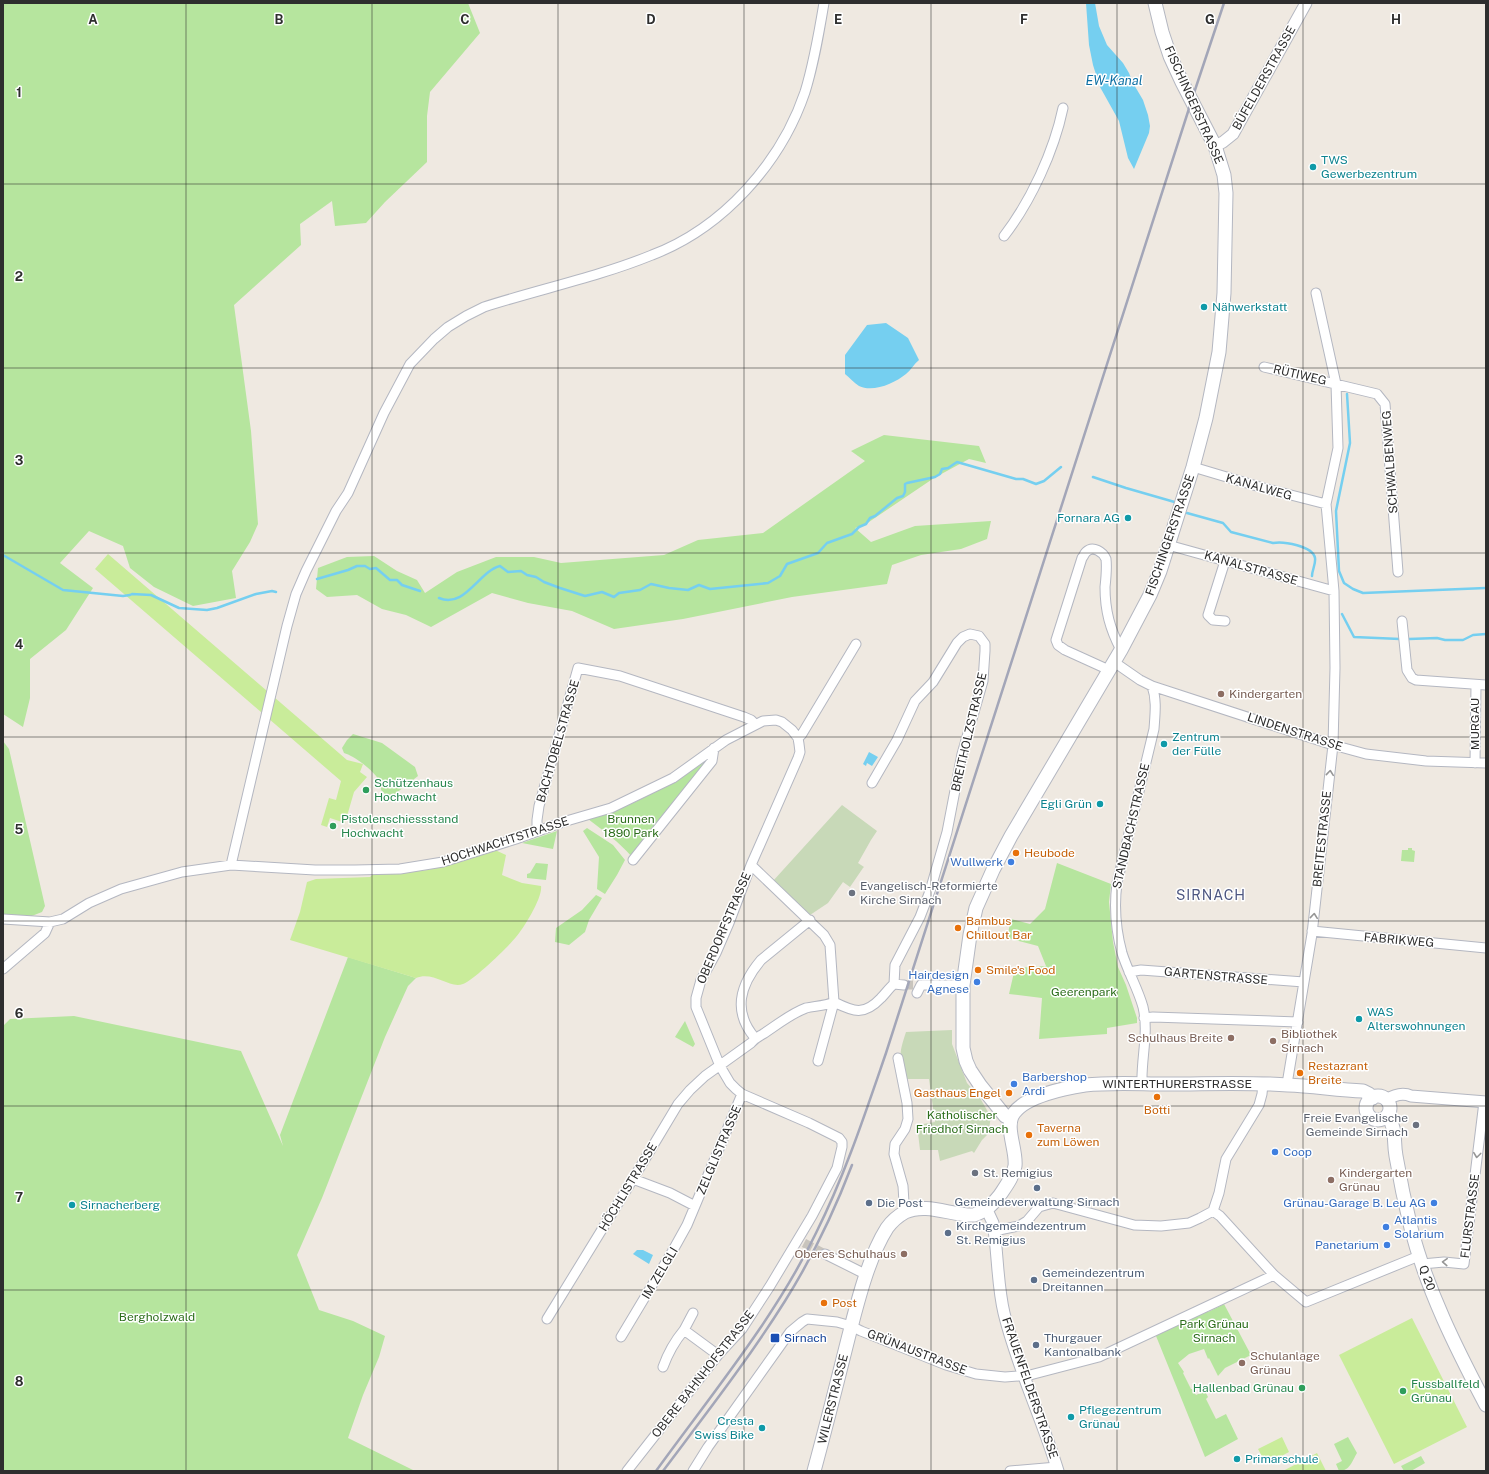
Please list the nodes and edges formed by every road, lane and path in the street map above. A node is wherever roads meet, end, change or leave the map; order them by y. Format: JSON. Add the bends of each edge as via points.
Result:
{"nodes":[{"id":1,"x":824,"y":3,"type":"edge"},
{"id":2,"x":1155,"y":3,"type":"edge"},
{"id":3,"x":1306,"y":3,"type":"edge"},
{"id":4,"x":1063,"y":108,"type":"dead end"},
{"id":5,"x":1215,"y":146,"type":"junction"},
{"id":6,"x":1004,"y":236,"type":"dead end"},
{"id":7,"x":1316,"y":293,"type":"dead end"},
{"id":8,"x":1264,"y":367,"type":"dead end"},
{"id":9,"x":1336,"y":384,"type":"junction"},
{"id":10,"x":1194,"y":467,"type":"junction"},
{"id":11,"x":1326,"y":504,"type":"junction"},
{"id":12,"x":1168,"y":545,"type":"junction"},
{"id":13,"x":1225,"y":561,"type":"junction"},
{"id":14,"x":1398,"y":572,"type":"dead end"},
{"id":15,"x":1334,"y":591,"type":"junction"},
{"id":16,"x":1225,"y":621,"type":"dead end"},
{"id":17,"x":1402,"y":622,"type":"dead end"},
{"id":18,"x":856,"y":644,"type":"dead end"},
{"id":19,"x":1121,"y":650,"type":"junction"},
{"id":20,"x":1111,"y":666,"type":"junction"},
{"id":21,"x":1476,"y":684,"type":"junction"},
{"id":22,"x":1486,"y":685,"type":"edge"},
{"id":23,"x":1152,"y":686,"type":"junction"},
{"id":24,"x":755,"y":724,"type":"junction"},
{"id":25,"x":798,"y":738,"type":"junction"},
{"id":26,"x":1333,"y":745,"type":"junction"},
{"id":27,"x":714,"y":748,"type":"junction"},
{"id":28,"x":1475,"y":763,"type":"junction"},
{"id":29,"x":1486,"y":763,"type":"edge"},
{"id":30,"x":872,"y":783,"type":"dead end"},
{"id":31,"x":537,"y":832,"type":"junction"},
{"id":32,"x":634,"y":860,"type":"dead end"},
{"id":33,"x":231,"y":865,"type":"junction"},
{"id":34,"x":751,"y":865,"type":"junction"},
{"id":35,"x":3,"y":919,"type":"edge"},
{"id":36,"x":810,"y":920,"type":"junction"},
{"id":37,"x":50,"y":922,"type":"junction"},
{"id":38,"x":1312,"y":931,"type":"junction"},
{"id":39,"x":1486,"y":948,"type":"edge"},
{"id":40,"x":3,"y":969,"type":"edge"},
{"id":41,"x":1129,"y":972,"type":"junction"},
{"id":42,"x":1304,"y":982,"type":"junction"},
{"id":43,"x":963,"y":985,"type":"junction"},
{"id":44,"x":919,"y":989,"type":"tunnel mouth"},
{"id":45,"x":834,"y":1002,"type":"junction"},
{"id":46,"x":1144,"y":1018,"type":"junction"},
{"id":47,"x":1298,"y":1022,"type":"junction"},
{"id":48,"x":754,"y":1038,"type":"junction"},
{"id":49,"x":898,"y":1058,"type":"dead end"},
{"id":50,"x":818,"y":1061,"type":"dead end"},
{"id":51,"x":720,"y":1066,"type":"junction"},
{"id":52,"x":1142,"y":1084,"type":"junction"},
{"id":53,"x":1263,"y":1084,"type":"junction"},
{"id":54,"x":1287,"y":1084,"type":"junction"},
{"id":55,"x":742,"y":1094,"type":"junction"},
{"id":56,"x":1370,"y":1100,"type":"junction"},
{"id":57,"x":1485,"y":1102,"type":"edge"},
{"id":58,"x":1386,"y":1110,"type":"junction"},
{"id":59,"x":1010,"y":1119,"type":"junction"},
{"id":60,"x":634,"y":1179,"type":"junction"},
{"id":61,"x":695,"y":1206,"type":"junction"},
{"id":62,"x":986,"y":1210,"type":"junction"},
{"id":63,"x":1213,"y":1211,"type":"junction"},
{"id":64,"x":907,"y":1212,"type":"junction"},
{"id":65,"x":994,"y":1231,"type":"junction"},
{"id":66,"x":801,"y":1241,"type":"joint"},
{"id":67,"x":825,"y":1254,"type":"tunnel mouth"},
{"id":68,"x":1421,"y":1260,"type":"junction"},
{"id":69,"x":867,"y":1275,"type":"junction"},
{"id":70,"x":1274,"y":1275,"type":"junction"},
{"id":71,"x":693,"y":1313,"type":"dead end"},
{"id":72,"x":547,"y":1319,"type":"dead end"},
{"id":73,"x":852,"y":1326,"type":"junction"},
{"id":74,"x":684,"y":1330,"type":"junction"},
{"id":75,"x":621,"y":1337,"type":"dead end"},
{"id":76,"x":718,"y":1355,"type":"junction"},
{"id":77,"x":663,"y":1367,"type":"dead end"},
{"id":78,"x":1024,"y":1375,"type":"junction"},
{"id":79,"x":1486,"y":1405,"type":"edge"},
{"id":80,"x":1057,"y":1469,"type":"edge"},
{"id":81,"x":627,"y":1471,"type":"edge"},
{"id":82,"x":693,"y":1471,"type":"edge"},
{"id":83,"x":814,"y":1471,"type":"edge"},
{"id":84,"x":1010,"y":1471,"type":"edge"}],
"edges":[{"from":1,"to":33,"type":"street","via":[[811,71],[787,134],[760,173],[723,213],[682,241],[654,255],[503,301],[472,313],[448,327],[410,364],[296,594]]},
{"from":2,"to":5,"type":"main road","name":"FISCHINGERSTRASSE","via":[[1173,62]]},
{"from":3,"to":5,"type":"street","name":"BÜFELDERSTRASSE","via":[[1233,134]]},
{"from":4,"to":6,"type":"street","via":[[1056,134],[1037,182]]},
{"from":5,"to":10,"type":"main road","name":"FISCHINGERSTRASSE","via":[[1221,162],[1226,193],[1224,293],[1219,352]]},
{"from":7,"to":9,"type":"street"},
{"from":8,"to":9,"type":"street","name":"RÜTIWEG"},
{"from":9,"to":11,"type":"street","name":"BREITESTRASSE","via":[[1338,448]]},
{"from":9,"to":14,"type":"street","name":"SCHWALBENWEG","via":[[1377,394],[1385,404]]},
{"from":10,"to":11,"type":"street","name":"KANALWEG"},
{"from":10,"to":12,"type":"main road","name":"FISCHINGERSTRASSE"},
{"from":11,"to":15,"type":"street","name":"BREITESTRASSE"},
{"from":12,"to":13,"type":"street","name":"KANALSTRASSE"},
{"from":12,"to":19,"type":"main road","name":"FISCHINGERSTRASSE","via":[[1148,599]]},
{"from":13,"to":15,"type":"street","name":"KANALSTRASSE"},
{"from":13,"to":16,"type":"street","via":[[1208,615],[1213,620]]},
{"from":15,"to":26,"type":"street","name":"BREITESTRASSE"},
{"from":17,"to":21,"type":"street","name":"MURGAU","via":[[1407,670],[1412,678]]},
{"from":18,"to":25,"type":"street"},
{"from":19,"to":20,"type":"main road","name":"FISCHINGERSTRASSE"},
{"from":19,"to":20,"type":"street","name":"LINDENSTRASSE","via":[[1112,634],[1107,616],[1106,559],[1098,550],[1090,550],[1082,558],[1056,640],[1065,650]]},
{"from":20,"to":23,"type":"street","name":"LINDENSTRASSE"},
{"from":20,"to":43,"type":"main road","name":"FISCHINGERSTRASSE","via":[[1011,836],[981,894],[970,935]]},
{"from":21,"to":22,"type":"street","name":"MURGAU"},
{"from":21,"to":28,"type":"street","name":"MURGAU"},
{"from":23,"to":26,"type":"street","name":"LINDENSTRASSE"},
{"from":23,"to":41,"type":"street","name":"STANDBACHSTRASSE","via":[[1156,708],[1154,729],[1115,899],[1122,953]]},
{"from":24,"to":25,"type":"street","name":"HOCHWACHTSTRASSE","via":[[776,720],[787,725]]},
{"from":24,"to":27,"type":"street","name":"HOCHWACHTSTRASSE"},
{"from":24,"to":31,"type":"street","name":"BACHTOBELSTRASSE","via":[[744,717],[620,676],[578,668],[539,806]]},
{"from":25,"to":34,"type":"street","via":[[798,758]]},
{"from":26,"to":28,"type":"street","name":"LINDENSTRASSE","via":[[1366,754],[1426,761]]},
{"from":38,"to":26,"type":"street","name":"BREITESTRASSE","one_way":true},
{"from":27,"to":31,"type":"street","name":"HOCHWACHTSTRASSE","via":[[673,778],[638,796],[611,808]]},
{"from":27,"to":32,"type":"street","via":[[712,761]]},
{"from":28,"to":29,"type":"street","name":"LINDENSTRASSE"},
{"from":30,"to":45,"type":"street","name":"BREITHOLZSTRASSE","via":[[897,740],[915,701],[934,682],[957,643],[970,634],[979,636],[985,644],[983,681],[962,754],[947,832],[930,891],[920,917],[895,965],[899,985],[888,989],[881,998],[862,1010],[848,1010]]},
{"from":31,"to":33,"type":"street","name":"HOCHWACHTSTRASSE","via":[[443,862],[400,869],[315,870]]},
{"from":33,"to":37,"type":"street","name":"HOCHWACHTSTRASSE","via":[[182,872],[121,889],[63,919]]},
{"from":34,"to":36,"type":"street"},
{"from":34,"to":51,"type":"street","name":"OBERDORFSTRASSE","via":[[729,923],[701,980],[696,998],[696,1007]]},
{"from":35,"to":37,"type":"street"},
{"from":36,"to":45,"type":"street","via":[[830,945]]},
{"from":36,"to":48,"type":"street","via":[[754,968],[740,1004]]},
{"from":37,"to":40,"type":"street","via":[[46,933]]},
{"from":38,"to":39,"type":"street","name":"FABRIKWEG"},
{"from":38,"to":42,"type":"street","name":"BREITESTRASSE"},
{"from":41,"to":42,"type":"street","name":"GARTENSTRASSE","via":[[1141,970]]},
{"from":41,"to":46,"type":"street","name":"STANDBACHSTRASSE"},
{"from":42,"to":47,"type":"street","name":"BREITESTRASSE"},
{"from":43,"to":44,"type":"street"},
{"from":43,"to":59,"type":"main road","name":"FISCHINGERSTRASSE","via":[[966,1061],[980,1085]]},
{"from":45,"to":48,"type":"street","name":"HÖCHLISTRASSE","via":[[798,1011]]},
{"from":45,"to":50,"type":"street"},
{"from":46,"to":47,"type":"street"},
{"from":46,"to":52,"type":"street","name":"STANDBACHSTRASSE"},
{"from":47,"to":54,"type":"street","name":"BREITESTRASSE"},
{"from":48,"to":51,"type":"street","name":"HÖCHLISTRASSE"},
{"from":49,"to":64,"type":"street","via":[[908,1119],[895,1144],[894,1154]]},
{"from":51,"to":55,"type":"street","name":"OBERDORFSTRASSE","via":[[730,1083]]},
{"from":51,"to":60,"type":"street","name":"HÖCHLISTRASSE","via":[[704,1076],[678,1104]]},
{"from":52,"to":53,"type":"main road","name":"WINTERTHURERSTRASSE"},
{"from":52,"to":59,"type":"main road","name":"WINTERTHURERSTRASSE","via":[[1091,1085],[1056,1091],[1026,1103],[1018,1108]]},
{"from":53,"to":54,"type":"main road","name":"WINTERTHURERSTRASSE"},
{"from":53,"to":63,"type":"street","via":[[1259,1105],[1226,1159]]},
{"from":54,"to":56,"type":"main road","name":"WINTERTHURERSTRASSE","via":[[1352,1090]]},
{"from":55,"to":61,"type":"street","name":"ZELGLISTRASSE"},
{"from":55,"to":66,"type":"street","name":"OBERDORFSTRASSE","via":[[830,1133],[842,1142],[837,1168]]},
{"from":56,"to":58,"type":"main road","via":[[1380,1097]]},
{"from":56,"to":58,"type":"main road","via":[[1366,1106],[1368,1114],[1373,1119]]},
{"from":57,"to":58,"type":"street","via":[[1411,1096]]},
{"from":57,"to":68,"type":"street","name":"FLURSTRASSE","one_way":true,"via":[[1464,1264]]},
{"from":58,"to":68,"type":"main road","name":"Q 20","via":[[1404,1199]]},
{"from":59,"to":62,"type":"main road","via":[[1016,1158],[1014,1172],[1008,1184]]},
{"from":60,"to":61,"type":"street"},
{"from":60,"to":72,"type":"street","name":"HÖCHLISTRASSE"},
{"from":61,"to":75,"type":"street","name":"IM ZELGLI","via":[[672,1252]]},
{"from":62,"to":64,"type":"main road","via":[[969,1215],[930,1209]]},
{"from":62,"to":65,"type":"street","name":"FRAUENFELDERSTRASSE"},
{"from":63,"to":65,"type":"street","via":[[1190,1222],[1161,1226],[1134,1225],[1053,1203],[1039,1207],[1019,1226]]},
{"from":63,"to":70,"type":"street"},
{"from":64,"to":69,"type":"main road","via":[[895,1218],[886,1229]]},
{"from":65,"to":78,"type":"street","name":"FRAUENFELDERSTRASSE","via":[[1004,1311]]},
{"from":66,"to":76,"type":"street","name":"OBERE BAHNHOFSTRASSE","via":[[742,1329]]},
{"from":67,"to":69,"type":"street"},
{"from":68,"to":70,"type":"street","via":[[1306,1302]]},
{"from":68,"to":79,"type":"main road","name":"Q 20","via":[[1452,1339]]},
{"from":69,"to":73,"type":"main road","name":"WILERSTRASSE"},
{"from":70,"to":78,"type":"street","name":"GRÜNAUSTRASSE","via":[[1099,1357]]},
{"from":71,"to":74,"type":"street"},
{"from":73,"to":78,"type":"street","name":"GRÜNAUSTRASSE","via":[[946,1365],[976,1374],[1005,1377]]},
{"from":73,"to":82,"type":"street","name":"GRÜNAUSTRASSE","via":[[810,1319],[794,1328]]},
{"from":73,"to":83,"type":"main road","name":"WILERSTRASSE"},
{"from":74,"to":76,"type":"street"},
{"from":74,"to":77,"type":"street","via":[[674,1343]]},
{"from":76,"to":81,"type":"street","name":"OBERE BAHNHOFSTRASSE"},
{"from":78,"to":80,"type":"street","name":"FRAUENFELDERSTRASSE"},
{"from":80,"to":84,"type":"street"}]}
